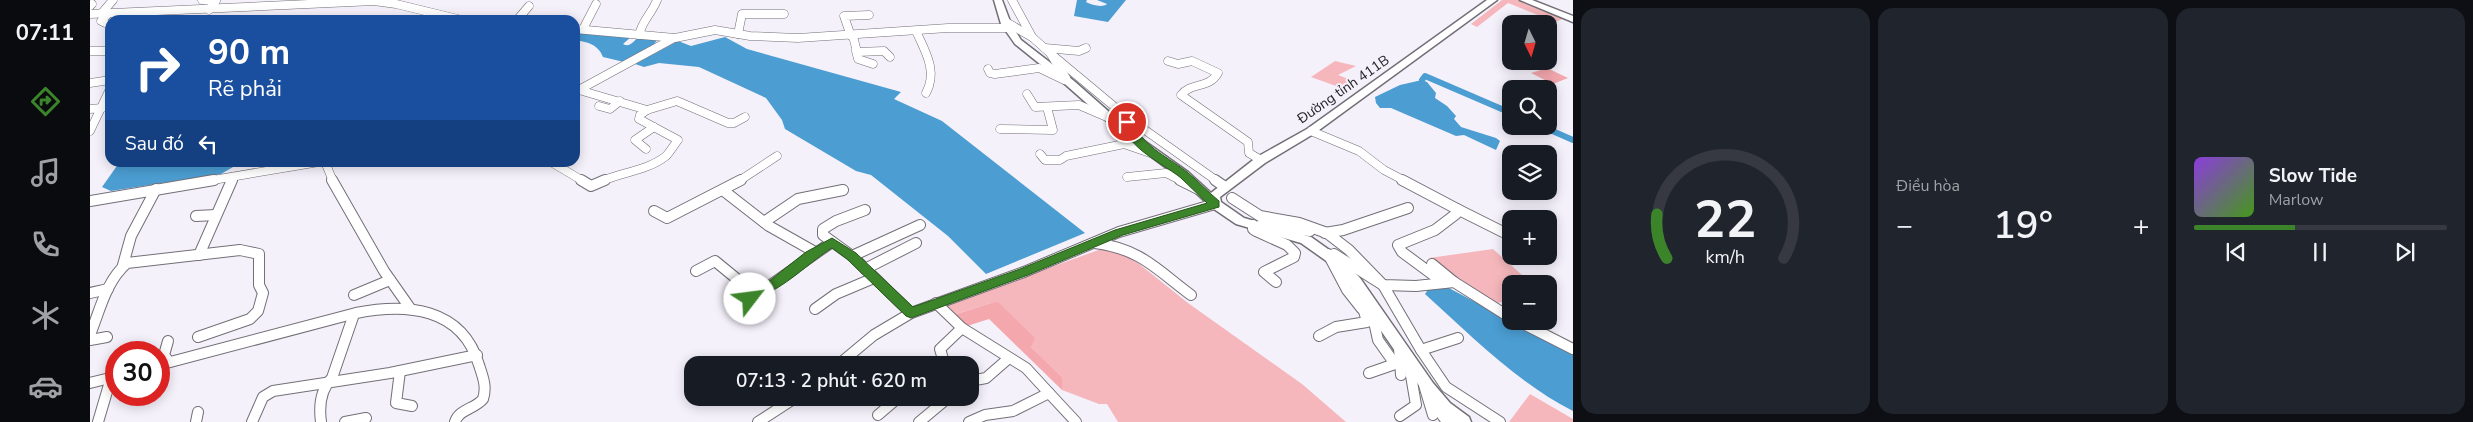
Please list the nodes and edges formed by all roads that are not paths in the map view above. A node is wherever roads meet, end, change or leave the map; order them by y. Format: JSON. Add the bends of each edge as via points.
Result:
{"nodes":[{"id":1,"x":113,"y":0,"type":"edge"},
{"id":2,"x":202,"y":0,"type":"edge"},
{"id":3,"x":657,"y":0,"type":"edge"},
{"id":4,"x":998,"y":0,"type":"edge"},
{"id":5,"x":1013,"y":0,"type":"edge"},
{"id":6,"x":1493,"y":0,"type":"edge"},
{"id":7,"x":1524,"y":0,"type":"edge"},
{"id":8,"x":306,"y":2,"type":"edge"},
{"id":9,"x":596,"y":4,"type":"dead end"},
{"id":10,"x":529,"y":6,"type":"dead end"},
{"id":11,"x":209,"y":10,"type":"junction"},
{"id":12,"x":158,"y":13,"type":"joint"},
{"id":13,"x":90,"y":14,"type":"edge"},
{"id":14,"x":104,"y":14,"type":"junction"},
{"id":15,"x":784,"y":14,"type":"dead end"},
{"id":16,"x":439,"y":15,"type":"edge"},
{"id":17,"x":521,"y":15,"type":"edge"},
{"id":18,"x":869,"y":15,"type":"dead end"},
{"id":19,"x":1573,"y":19,"type":"edge"},
{"id":20,"x":105,"y":23,"type":"dead end"},
{"id":21,"x":1006,"y":23,"type":"junction"},
{"id":22,"x":580,"y":28,"type":"edge"},
{"id":23,"x":580,"y":29,"type":"edge"},
{"id":24,"x":916,"y":31,"type":"junction"},
{"id":25,"x":738,"y":34,"type":"junction"},
{"id":26,"x":639,"y":35,"type":"junction"},
{"id":27,"x":852,"y":36,"type":"junction"},
{"id":28,"x":1032,"y":37,"type":"junction"},
{"id":29,"x":675,"y":38,"type":"junction"},
{"id":30,"x":1086,"y":48,"type":"dead end"},
{"id":31,"x":90,"y":51,"type":"edge"},
{"id":32,"x":105,"y":51,"type":"edge"},
{"id":33,"x":856,"y":51,"type":"junction"},
{"id":34,"x":1048,"y":51,"type":"junction"},
{"id":35,"x":890,"y":56,"type":"dead end"},
{"id":36,"x":1168,"y":61,"type":"dead end"},
{"id":37,"x":873,"y":64,"type":"dead end"},
{"id":38,"x":988,"y":69,"type":"dead end"},
{"id":39,"x":105,"y":81,"type":"edge"},
{"id":40,"x":90,"y":83,"type":"edge"},
{"id":41,"x":1070,"y":83,"type":"junction"},
{"id":42,"x":580,"y":89,"type":"edge"},
{"id":43,"x":580,"y":92,"type":"edge"},
{"id":44,"x":926,"y":93,"type":"dead end"},
{"id":45,"x":1027,"y":94,"type":"dead end"},
{"id":46,"x":105,"y":101,"type":"edge"},
{"id":47,"x":620,"y":101,"type":"junction"},
{"id":48,"x":599,"y":106,"type":"dead end"},
{"id":49,"x":1047,"y":107,"type":"junction"},
{"id":50,"x":102,"y":108,"type":"junction"},
{"id":51,"x":90,"y":109,"type":"edge"},
{"id":52,"x":647,"y":110,"type":"junction"},
{"id":53,"x":1140,"y":112,"type":"dead end"},
{"id":54,"x":745,"y":117,"type":"dead end"},
{"id":55,"x":1110,"y":118,"type":"junction"},
{"id":56,"x":1128,"y":118,"type":"junction"},
{"id":57,"x":654,"y":127,"type":"junction"},
{"id":58,"x":1000,"y":129,"type":"dead end"},
{"id":59,"x":90,"y":130,"type":"edge"},
{"id":60,"x":1312,"y":131,"type":"junction"},
{"id":61,"x":1140,"y":144,"type":"junction"},
{"id":62,"x":646,"y":149,"type":"dead end"},
{"id":63,"x":1040,"y":154,"type":"dead end"},
{"id":64,"x":777,"y":156,"type":"dead end"},
{"id":65,"x":1158,"y":156,"type":"junction"},
{"id":66,"x":1261,"y":160,"type":"junction"},
{"id":67,"x":290,"y":167,"type":"edge"},
{"id":68,"x":327,"y":167,"type":"edge"},
{"id":69,"x":559,"y":167,"type":"edge"},
{"id":70,"x":233,"y":177,"type":"junction"},
{"id":71,"x":1127,"y":177,"type":"dead end"},
{"id":72,"x":1225,"y":187,"type":"junction"},
{"id":73,"x":156,"y":189,"type":"junction"},
{"id":74,"x":843,"y":190,"type":"dead end"},
{"id":75,"x":1201,"y":190,"type":"junction"},
{"id":76,"x":724,"y":191,"type":"junction"},
{"id":77,"x":1232,"y":198,"type":"dead end"},
{"id":78,"x":90,"y":201,"type":"edge"},
{"id":79,"x":1215,"y":204,"type":"junction"},
{"id":80,"x":1408,"y":208,"type":"dead end"},
{"id":81,"x":1456,"y":209,"type":"junction"},
{"id":82,"x":865,"y":210,"type":"dead end"},
{"id":83,"x":654,"y":211,"type":"dead end"},
{"id":84,"x":216,"y":215,"type":"junction"},
{"id":85,"x":196,"y":216,"type":"dead end"},
{"id":86,"x":764,"y":222,"type":"junction"},
{"id":87,"x":920,"y":225,"type":"dead end"},
{"id":88,"x":1253,"y":225,"type":"junction"},
{"id":89,"x":1502,"y":232,"type":"edge"},
{"id":90,"x":1327,"y":233,"type":"junction"},
{"id":91,"x":832,"y":242,"type":"junction"},
{"id":92,"x":916,"y":243,"type":"dead end"},
{"id":93,"x":1093,"y":243,"type":"junction"},
{"id":94,"x":1314,"y":244,"type":"junction"},
{"id":95,"x":815,"y":252,"type":"junction"},
{"id":96,"x":1328,"y":254,"type":"junction"},
{"id":97,"x":199,"y":255,"type":"junction"},
{"id":98,"x":852,"y":256,"type":"junction"},
{"id":99,"x":1432,"y":264,"type":"dead end"},
{"id":100,"x":123,"y":265,"type":"junction"},
{"id":101,"x":865,"y":270,"type":"junction"},
{"id":102,"x":696,"y":271,"type":"dead end"},
{"id":103,"x":874,"y":278,"type":"junction"},
{"id":104,"x":390,"y":280,"type":"junction"},
{"id":105,"x":1276,"y":282,"type":"dead end"},
{"id":106,"x":1449,"y":282,"type":"junction"},
{"id":107,"x":1383,"y":285,"type":"junction"},
{"id":108,"x":108,"y":289,"type":"junction"},
{"id":109,"x":756,"y":290,"type":"junction"},
{"id":110,"x":90,"y":293,"type":"edge"},
{"id":111,"x":354,"y":295,"type":"dead end"},
{"id":112,"x":1191,"y":295,"type":"dead end"},
{"id":113,"x":936,"y":303,"type":"junction"},
{"id":114,"x":410,"y":308,"type":"junction"},
{"id":115,"x":815,"y":309,"type":"dead end"},
{"id":116,"x":1368,"y":309,"type":"junction"},
{"id":117,"x":738,"y":310,"type":"dead end"},
{"id":118,"x":911,"y":313,"type":"junction"},
{"id":119,"x":1502,"y":313,"type":"edge"},
{"id":120,"x":354,"y":314,"type":"junction"},
{"id":121,"x":962,"y":328,"type":"junction"},
{"id":122,"x":1536,"y":330,"type":"edge"},
{"id":123,"x":198,"y":336,"type":"dead end"},
{"id":124,"x":1319,"y":336,"type":"dead end"},
{"id":125,"x":107,"y":337,"type":"dead end"},
{"id":126,"x":1458,"y":338,"type":"dead end"},
{"id":127,"x":91,"y":340,"type":"edge"},
{"id":128,"x":1573,"y":349,"type":"edge"},
{"id":129,"x":1421,"y":350,"type":"junction"},
{"id":130,"x":478,"y":355,"type":"junction"},
{"id":131,"x":849,"y":356,"type":"edge"},
{"id":132,"x":942,"y":356,"type":"edge"},
{"id":133,"x":1008,"y":358,"type":"junction"},
{"id":134,"x":170,"y":361,"type":"edge"},
{"id":135,"x":1405,"y":369,"type":"junction"},
{"id":136,"x":400,"y":371,"type":"junction"},
{"id":137,"x":1369,"y":373,"type":"dead end"},
{"id":138,"x":105,"y":379,"type":"edge"},
{"id":139,"x":979,"y":379,"type":"edge"},
{"id":140,"x":90,"y":383,"type":"edge"},
{"id":141,"x":327,"y":383,"type":"junction"},
{"id":142,"x":1427,"y":387,"type":"junction"},
{"id":143,"x":1049,"y":393,"type":"junction"},
{"id":144,"x":105,"y":402,"type":"edge"},
{"id":145,"x":412,"y":406,"type":"dead end"},
{"id":146,"x":783,"y":406,"type":"edge"},
{"id":147,"x":885,"y":406,"type":"edge"},
{"id":148,"x":938,"y":406,"type":"edge"},
{"id":149,"x":878,"y":415,"type":"dead end"},
{"id":150,"x":1433,"y":415,"type":"dead end"},
{"id":151,"x":1400,"y":416,"type":"dead end"},
{"id":152,"x":366,"y":418,"type":"dead end"},
{"id":153,"x":98,"y":422,"type":"edge"},
{"id":154,"x":252,"y":422,"type":"edge"},
{"id":155,"x":321,"y":422,"type":"edge"},
{"id":156,"x":345,"y":422,"type":"edge"},
{"id":157,"x":455,"y":422,"type":"edge"},
{"id":158,"x":758,"y":422,"type":"edge"},
{"id":159,"x":919,"y":422,"type":"edge"},
{"id":160,"x":970,"y":422,"type":"edge"},
{"id":161,"x":1076,"y":422,"type":"edge"},
{"id":162,"x":1448,"y":422,"type":"edge"},
{"id":163,"x":1463,"y":422,"type":"edge"},
{"id":164,"x":1500,"y":422,"type":"edge"}],
"edges":[{"from":1,"to":14,"type":"street"},
{"from":2,"to":11,"type":"street","via":[[216,1]]},
{"from":3,"to":26,"type":"street","via":[[642,22]]},
{"from":4,"to":21,"type":"main road"},
{"from":5,"to":21,"type":"street","via":[[1005,7]]},
{"from":5,"to":28,"type":"street"},
{"from":6,"to":60,"type":"main road","name":"Đường tỉnh 411B"},
{"from":7,"to":19,"type":"main road"},
{"from":8,"to":11,"type":"street"},
{"from":8,"to":16,"type":"street","via":[[376,1]]},
{"from":9,"to":22,"type":"street"},
{"from":10,"to":17,"type":"street"},
{"from":11,"to":12,"type":"street"},
{"from":12,"to":14,"type":"street"},
{"from":13,"to":14,"type":"street"},
{"from":14,"to":20,"type":"street","via":[[100,21]]},
{"from":15,"to":25,"type":"street","via":[[742,14]]},
{"from":18,"to":27,"type":"street","via":[[844,16]]},
{"from":21,"to":24,"type":"street"},
{"from":21,"to":28,"type":"street"},
{"from":21,"to":41,"type":"main road","via":[[1018,42]]},
{"from":23,"to":26,"type":"street"},
{"from":24,"to":27,"type":"street"},
{"from":24,"to":44,"type":"street","via":[[933,76]]},
{"from":25,"to":27,"type":"street","via":[[798,38]]},
{"from":25,"to":29,"type":"street","via":[[706,31]]},
{"from":26,"to":29,"type":"street"},
{"from":27,"to":33,"type":"street"},
{"from":28,"to":34,"type":"street"},
{"from":29,"to":42,"type":"street"},
{"from":30,"to":34,"type":"street"},
{"from":31,"to":32,"type":"street"},
{"from":33,"to":35,"type":"street","via":[[884,51]]},
{"from":33,"to":37,"type":"street","via":[[858,59]]},
{"from":34,"to":41,"type":"street"},
{"from":34,"to":56,"type":"street"},
{"from":36,"to":66,"type":"street","via":[[1178,64],[1192,61],[1218,73],[1211,83],[1184,90],[1181,95],[1248,142],[1249,153]]},
{"from":38,"to":41,"type":"street","via":[[995,74],[1039,68]]},
{"from":39,"to":40,"type":"street"},
{"from":41,"to":55,"type":"main road"},
{"from":43,"to":47,"type":"street"},
{"from":45,"to":49,"type":"street","via":[[1035,107]]},
{"from":46,"to":50,"type":"street"},
{"from":47,"to":48,"type":"street","via":[[610,109]]},
{"from":47,"to":52,"type":"street"},
{"from":49,"to":55,"type":"street","via":[[1081,105]]},
{"from":49,"to":58,"type":"street","via":[[1053,130]]},
{"from":50,"to":51,"type":"street"},
{"from":50,"to":59,"type":"street"},
{"from":52,"to":54,"type":"street","via":[[677,100],[728,123],[734,124]]},
{"from":52,"to":57,"type":"street","via":[[639,119]]},
{"from":53,"to":56,"type":"street"},
{"from":55,"to":61,"type":"main road"},
{"from":56,"to":61,"type":"street","via":[[1129,129]]},
{"from":56,"to":72,"type":"street"},
{"from":57,"to":62,"type":"street","via":[[635,140]]},
{"from":57,"to":69,"type":"street","via":[[678,140],[668,154],[624,176],[616,175],[591,186]]},
{"from":60,"to":66,"type":"main road","name":"Đường tỉnh 411B"},
{"from":60,"to":81,"type":"street","via":[[1359,151],[1384,170]]},
{"from":61,"to":65,"type":"main road"},
{"from":63,"to":65,"type":"street","via":[[1045,160],[1060,160],[1124,144]]},
{"from":64,"to":76,"type":"street"},
{"from":65,"to":75,"type":"main road"},
{"from":66,"to":72,"type":"main road","name":"Đường tỉnh 411B"},
{"from":67,"to":70,"type":"street"},
{"from":68,"to":104,"type":"street"},
{"from":70,"to":73,"type":"street"},
{"from":70,"to":84,"type":"street"},
{"from":71,"to":75,"type":"street","via":[[1166,173]]},
{"from":72,"to":79,"type":"main road","name":"Đường tỉnh 411B","via":[[1214,196]]},
{"from":73,"to":78,"type":"street"},
{"from":73,"to":100,"type":"street","via":[[131,236]]},
{"from":74,"to":86,"type":"street","via":[[798,199]]},
{"from":75,"to":79,"type":"main road"},
{"from":76,"to":83,"type":"street","via":[[668,218]]},
{"from":76,"to":86,"type":"street"},
{"from":77,"to":90,"type":"street","via":[[1260,216],[1299,223]]},
{"from":79,"to":88,"type":"main road","via":[[1240,221]]},
{"from":79,"to":93,"type":"street","via":[[1119,232]]},
{"from":80,"to":90,"type":"street"},
{"from":81,"to":89,"type":"street"},
{"from":81,"to":106,"type":"street","via":[[1456,214],[1435,230],[1398,245],[1407,256]]},
{"from":82,"to":91,"type":"street","via":[[824,228],[823,235]]},
{"from":84,"to":85,"type":"street"},
{"from":84,"to":97,"type":"street"},
{"from":86,"to":95,"type":"street"},
{"from":87,"to":98,"type":"street"},
{"from":88,"to":90,"type":"street"},
{"from":88,"to":94,"type":"main road"},
{"from":88,"to":105,"type":"street","via":[[1256,231],[1289,246],[1295,253],[1294,257],[1264,271]]},
{"from":90,"to":107,"type":"street","via":[[1349,250]]},
{"from":91,"to":95,"type":"street"},
{"from":91,"to":98,"type":"street"},
{"from":92,"to":101,"type":"street"},
{"from":93,"to":112,"type":"street","via":[[1134,250]]},
{"from":93,"to":113,"type":"street"},
{"from":94,"to":96,"type":"main road"},
{"from":94,"to":107,"type":"street"},
{"from":95,"to":109,"type":"street","via":[[767,289]]},
{"from":96,"to":116,"type":"main road","via":[[1357,286]]},
{"from":96,"to":116,"type":"street","via":[[1346,290]]},
{"from":97,"to":100,"type":"street"},
{"from":97,"to":123,"type":"street","via":[[253,251],[259,254],[259,285],[263,293],[258,311],[250,319]]},
{"from":98,"to":101,"type":"street"},
{"from":99,"to":106,"type":"street"},
{"from":100,"to":108,"type":"street"},
{"from":101,"to":103,"type":"street"},
{"from":102,"to":109,"type":"street","via":[[715,261]]},
{"from":103,"to":115,"type":"street","via":[[836,294]]},
{"from":103,"to":118,"type":"street"},
{"from":104,"to":111,"type":"street"},
{"from":104,"to":114,"type":"street"},
{"from":106,"to":107,"type":"street"},
{"from":106,"to":119,"type":"street"},
{"from":107,"to":129,"type":"street"},
{"from":108,"to":110,"type":"street"},
{"from":108,"to":127,"type":"street"},
{"from":109,"to":117,"type":"street"},
{"from":113,"to":118,"type":"street"},
{"from":113,"to":121,"type":"street"},
{"from":114,"to":120,"type":"street"},
{"from":114,"to":130,"type":"street","via":[[457,328]]},
{"from":116,"to":124,"type":"street","via":[[1367,322],[1336,327]]},
{"from":116,"to":135,"type":"main road","via":[[1399,348]]},
{"from":116,"to":137,"type":"street","via":[[1378,340],[1394,364]]},
{"from":118,"to":131,"type":"street","via":[[874,335]]},
{"from":120,"to":134,"type":"street"},
{"from":120,"to":141,"type":"street","via":[[332,378]]},
{"from":121,"to":132,"type":"street","via":[[940,350]]},
{"from":121,"to":133,"type":"street"},
{"from":122,"to":128,"type":"street"},
{"from":125,"to":127,"type":"street"},
{"from":126,"to":129,"type":"street"},
{"from":129,"to":164,"type":"street","via":[[1450,391]]},
{"from":130,"to":136,"type":"street"},
{"from":130,"to":157,"type":"street","via":[[486,394],[482,402],[458,414]]},
{"from":133,"to":139,"type":"street","via":[[986,378]]},
{"from":133,"to":143,"type":"street","via":[[1030,371]]},
{"from":135,"to":142,"type":"main road"},
{"from":135,"to":151,"type":"street","via":[[1416,407]]},
{"from":136,"to":141,"type":"street"},
{"from":136,"to":145,"type":"street","via":[[396,403]]},
{"from":138,"to":140,"type":"street"},
{"from":141,"to":154,"type":"street","via":[[285,388],[267,394]]},
{"from":141,"to":155,"type":"street","via":[[320,406]]},
{"from":142,"to":150,"type":"street"},
{"from":142,"to":162,"type":"street"},
{"from":142,"to":163,"type":"main road","via":[[1444,408]]},
{"from":143,"to":160,"type":"street","via":[[1016,410],[985,415]]},
{"from":143,"to":161,"type":"street"},
{"from":144,"to":153,"type":"street"},
{"from":146,"to":158,"type":"street"},
{"from":147,"to":149,"type":"street"},
{"from":148,"to":159,"type":"street"},
{"from":152,"to":156,"type":"street"}]}
